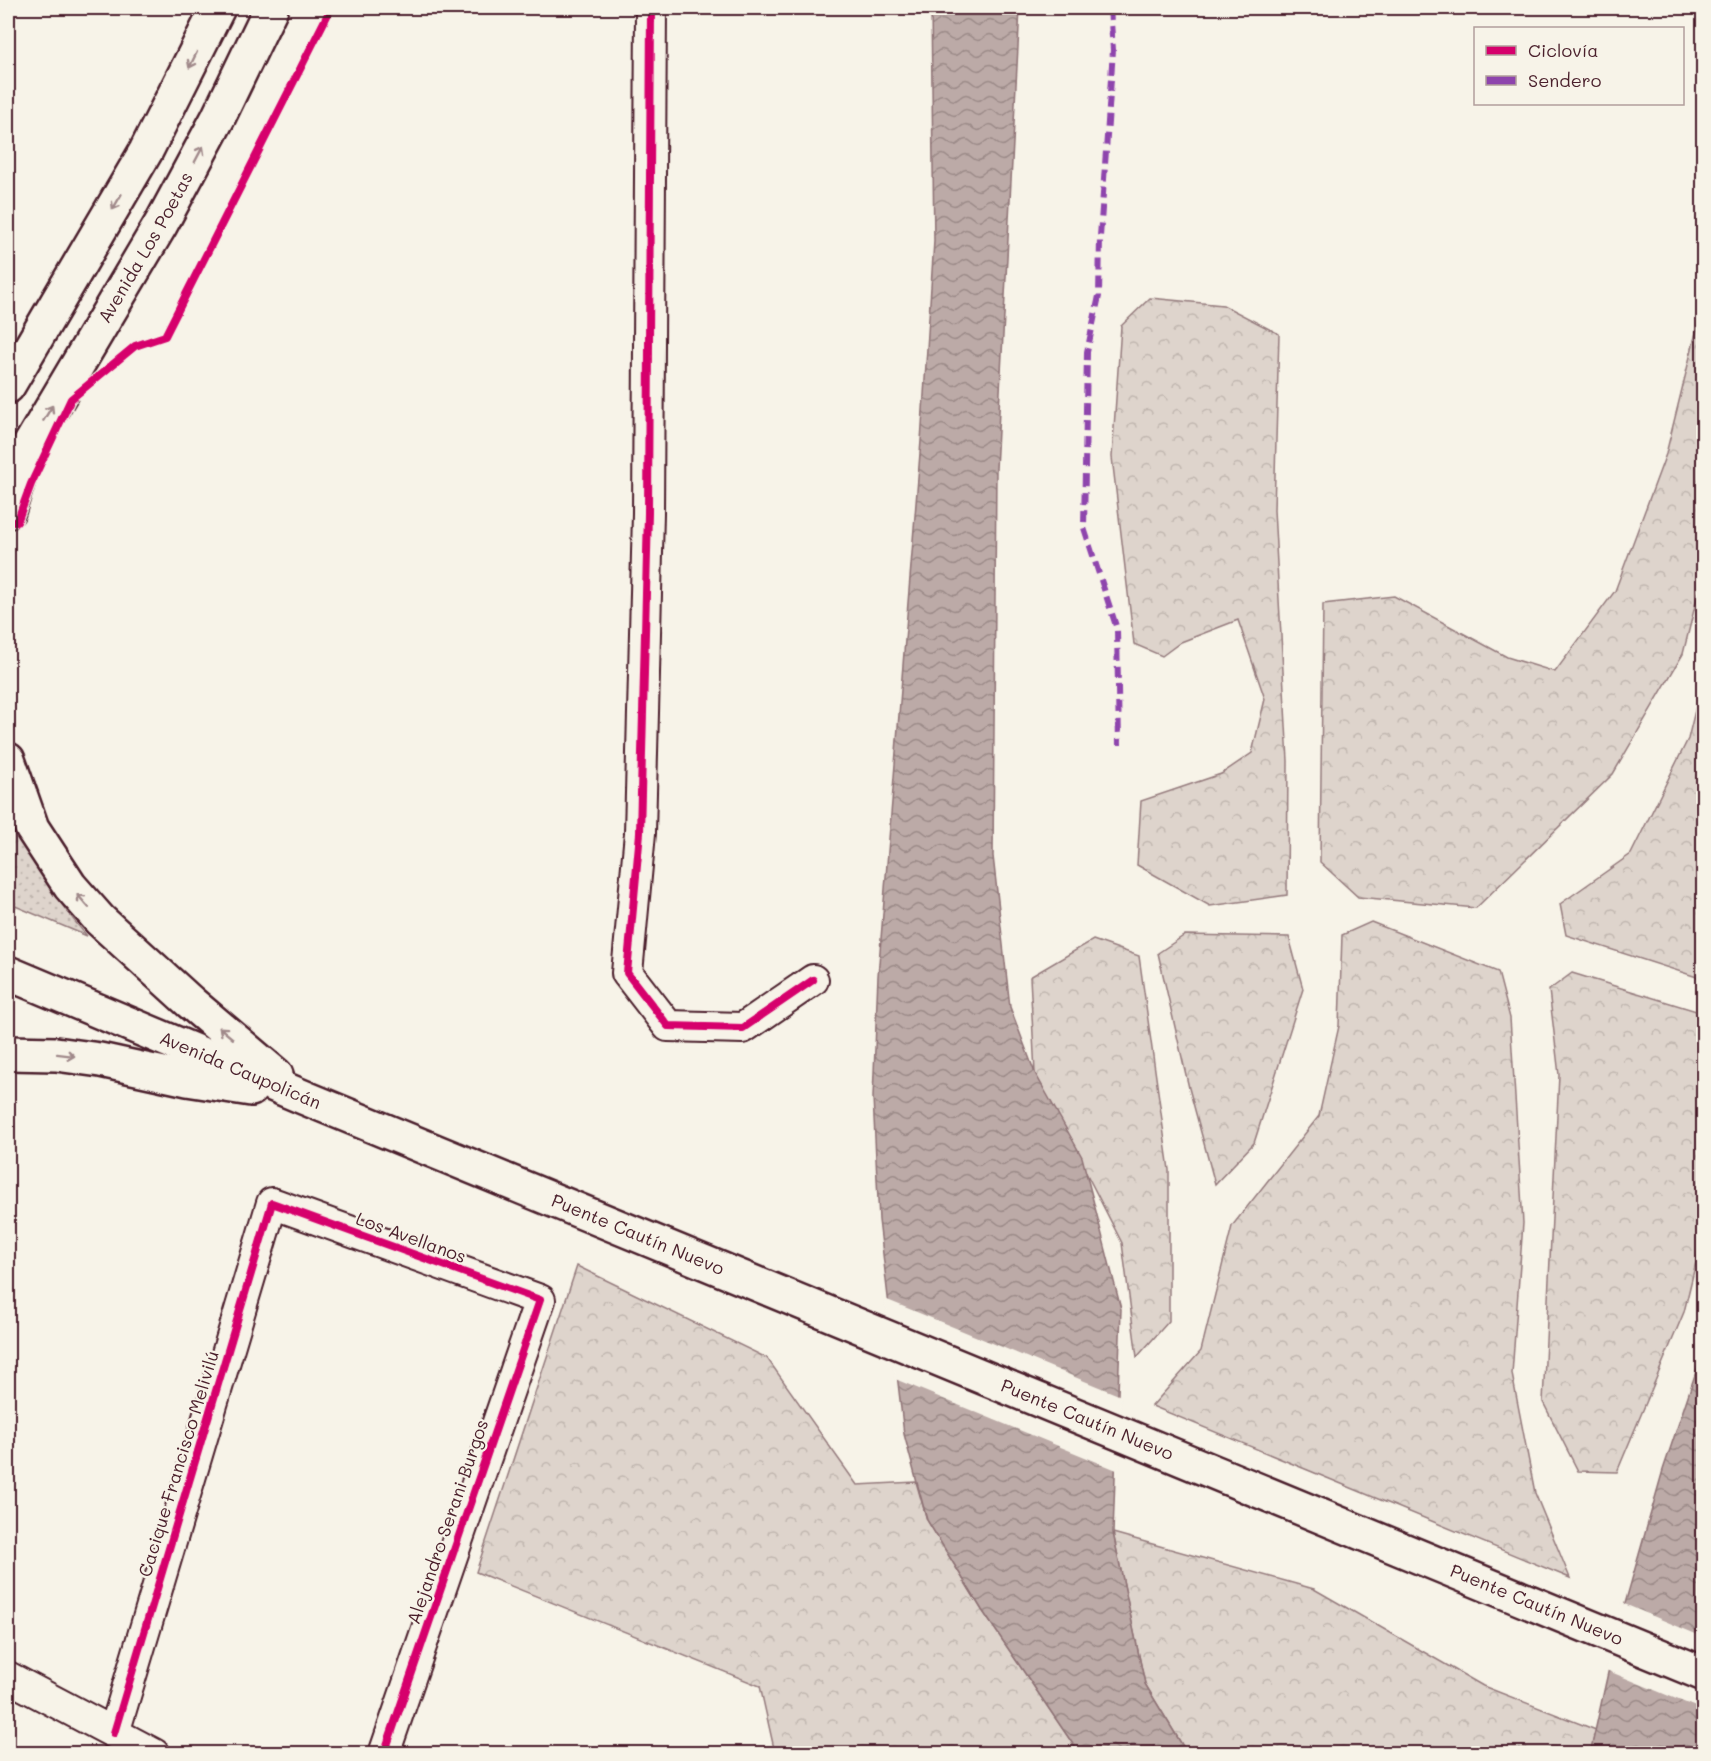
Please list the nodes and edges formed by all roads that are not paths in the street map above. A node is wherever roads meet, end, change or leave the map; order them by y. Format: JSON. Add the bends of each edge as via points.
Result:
{"nodes":[{"id":1,"x":218,"y":8,"type":"edge"},
{"id":2,"x":271,"y":8,"type":"edge"},
{"id":3,"x":651,"y":8,"type":"edge"},
{"id":4,"x":45,"y":321,"type":"junction"},
{"id":5,"x":8,"y":363,"type":"edge"},
{"id":6,"x":8,"y":386,"type":"edge"},
{"id":7,"x":31,"y":442,"type":"junction"},
{"id":8,"x":8,"y":482,"type":"edge"},
{"id":9,"x":8,"y":511,"type":"edge"},
{"id":10,"x":8,"y":760,"type":"edge"},
{"id":11,"x":8,"y":973,"type":"edge"},
{"id":12,"x":813,"y":980,"type":"dead end"},
{"id":13,"x":8,"y":1053,"type":"edge"},
{"id":14,"x":303,"y":1097,"type":"junction"},
{"id":15,"x":472,"y":1167,"type":"joint"},
{"id":16,"x":272,"y":1203,"type":"joint"},
{"id":17,"x":540,"y":1300,"type":"joint"},
{"id":18,"x":1704,"y":1674,"type":"edge"},
{"id":19,"x":8,"y":1677,"type":"edge"},
{"id":20,"x":114,"y":1733,"type":"junction"},
{"id":21,"x":154,"y":1754,"type":"edge"},
{"id":22,"x":384,"y":1754,"type":"edge"}],
"edges":[{"from":1,"to":4,"type":"main road","one_way":true,"via":[[146,151]]},
{"from":7,"to":2,"type":"main road","name":"Avenida Los Poetas","one_way":true,"via":[[161,224]]},
{"from":3,"to":12,"type":"street","via":[[648,513],[640,833],[627,973],[668,1026],[743,1028]]},
{"from":4,"to":5,"type":"main road"},
{"from":4,"to":6,"type":"main road"},
{"from":7,"to":8,"type":"main road","name":"Avenida Los Poetas"},
{"from":7,"to":9,"type":"main road"},
{"from":14,"to":10,"type":"main road","one_way":true,"via":[[190,1002],[100,920],[70,886],[32,828]]},
{"from":11,"to":14,"type":"main road","name":"Avenida Caupolicán"},
{"from":13,"to":14,"type":"main road","one_way":true,"via":[[100,1060],[187,1079]]},
{"from":14,"to":15,"type":"main road","name":"Avenida Caupolicán"},
{"from":15,"to":18,"type":"main road","name":"Puente Cautín Nuevo"},
{"from":16,"to":17,"type":"street","name":"Los Avellanos"},
{"from":16,"to":20,"type":"street","name":"Cacique Francisco Melivilú"},
{"from":17,"to":22,"type":"street","name":"Alejandro Serani Burgos"},
{"from":19,"to":20,"type":"street"},
{"from":20,"to":21,"type":"street"}]}
